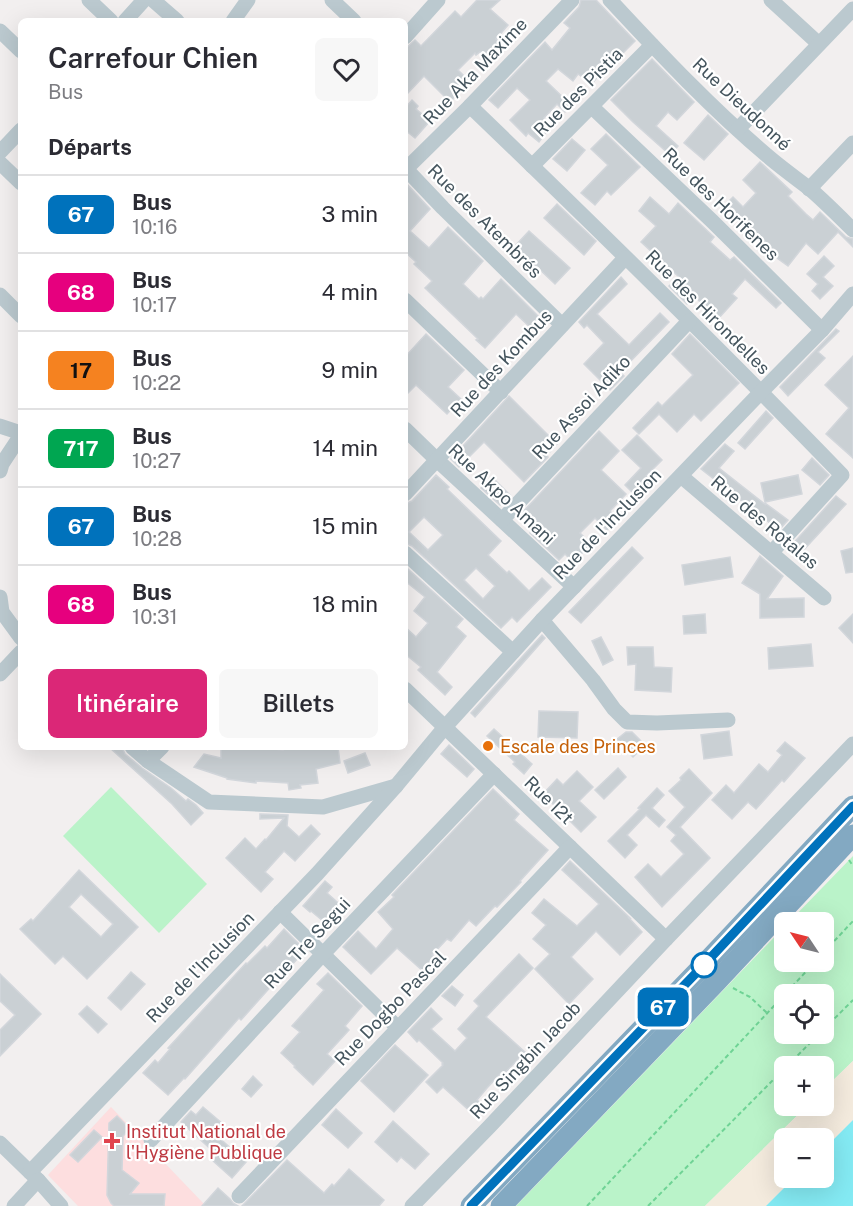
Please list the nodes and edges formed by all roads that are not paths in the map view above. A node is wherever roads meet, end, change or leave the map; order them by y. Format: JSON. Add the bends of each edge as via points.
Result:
{"nodes":[{"id":1,"x":89,"y":0,"type":"edge"},
{"id":2,"x":144,"y":0,"type":"edge"},
{"id":3,"x":153,"y":0,"type":"edge"},
{"id":4,"x":248,"y":0,"type":"edge"},
{"id":5,"x":332,"y":0,"type":"edge"},
{"id":6,"x":438,"y":0,"type":"edge"},
{"id":7,"x":572,"y":0,"type":"edge"},
{"id":8,"x":610,"y":0,"type":"edge"},
{"id":9,"x":771,"y":0,"type":"edge"},
{"id":10,"x":853,"y":9,"type":"edge"},
{"id":11,"x":108,"y":18,"type":"edge"},
{"id":12,"x":128,"y":18,"type":"edge"},
{"id":13,"x":174,"y":18,"type":"edge"},
{"id":14,"x":235,"y":18,"type":"edge"},
{"id":15,"x":351,"y":18,"type":"edge"},
{"id":16,"x":0,"y":31,"type":"edge"},
{"id":17,"x":408,"y":34,"type":"edge"},
{"id":18,"x":819,"y":44,"type":"junction"},
{"id":19,"x":652,"y":45,"type":"junction"},
{"id":20,"x":18,"y":48,"type":"edge"},
{"id":21,"x":470,"y":106,"type":"junction"},
{"id":22,"x":592,"y":107,"type":"junction"},
{"id":23,"x":738,"y":129,"type":"junction"},
{"id":24,"x":18,"y":133,"type":"edge"},
{"id":25,"x":853,"y":142,"type":"edge"},
{"id":26,"x":0,"y":152,"type":"edge"},
{"id":27,"x":0,"y":163,"type":"edge"},
{"id":28,"x":408,"y":166,"type":"edge"},
{"id":29,"x":532,"y":166,"type":"junction"},
{"id":30,"x":408,"y":172,"type":"edge"},
{"id":31,"x":18,"y":180,"type":"edge"},
{"id":32,"x":809,"y":189,"type":"junction"},
{"id":33,"x":853,"y":230,"type":"edge"},
{"id":34,"x":625,"y":258,"type":"junction"},
{"id":35,"x":853,"y":294,"type":"edge"},
{"id":36,"x":0,"y":296,"type":"edge"},
{"id":37,"x":408,"y":303,"type":"edge"},
{"id":38,"x":18,"y":313,"type":"edge"},
{"id":39,"x":689,"y":321,"type":"junction"},
{"id":40,"x":562,"y":325,"type":"junction"},
{"id":41,"x":822,"y":330,"type":"junction"},
{"id":42,"x":501,"y":392,"type":"junction"},
{"id":43,"x":761,"y":392,"type":"junction"},
{"id":44,"x":0,"y":426,"type":"edge"},
{"id":45,"x":408,"y":432,"type":"edge"},
{"id":46,"x":18,"y":433,"type":"edge"},
{"id":47,"x":18,"y":439,"type":"edge"},
{"id":48,"x":437,"y":460,"type":"junction"},
{"id":49,"x":0,"y":471,"type":"edge"},
{"id":50,"x":681,"y":476,"type":"junction"},
{"id":51,"x":408,"y":491,"type":"edge"},
{"id":52,"x":502,"y":520,"type":"junction"},
{"id":53,"x":772,"y":552,"type":"junction"},
{"id":54,"x":408,"y":556,"type":"edge"},
{"id":55,"x":574,"y":587,"type":"junction"},
{"id":56,"x":0,"y":597,"type":"edge"},
{"id":57,"x":824,"y":598,"type":"dead end"},
{"id":58,"x":542,"y":620,"type":"junction"},
{"id":59,"x":18,"y":634,"type":"edge"},
{"id":60,"x":513,"y":652,"type":"junction"},
{"id":61,"x":18,"y":655,"type":"edge"},
{"id":62,"x":0,"y":674,"type":"edge"},
{"id":63,"x":408,"y":692,"type":"edge"},
{"id":64,"x":728,"y":720,"type":"dead end"},
{"id":65,"x":445,"y":727,"type":"junction"},
{"id":66,"x":853,"y":744,"type":"edge"},
{"id":67,"x":135,"y":750,"type":"edge"},
{"id":68,"x":159,"y":750,"type":"edge"},
{"id":69,"x":148,"y":761,"type":"junction"},
{"id":70,"x":494,"y":774,"type":"junction"},
{"id":71,"x":396,"y":786,"type":"junction"},
{"id":72,"x":853,"y":806,"type":"edge"},
{"id":73,"x":853,"y":835,"type":"edge"},
{"id":74,"x":570,"y":848,"type":"junction"},
{"id":75,"x":280,"y":912,"type":"junction"},
{"id":76,"x":666,"y":939,"type":"junction"},
{"id":77,"x":322,"y":955,"type":"junction"},
{"id":78,"x":398,"y":1028,"type":"junction"},
{"id":79,"x":151,"y":1140,"type":"dead end"},
{"id":80,"x":0,"y":1143,"type":"edge"},
{"id":81,"x":34,"y":1176,"type":"junction"},
{"id":82,"x":239,"y":1196,"type":"dead end"},
{"id":83,"x":419,"y":1202,"type":"edge"},
{"id":84,"x":14,"y":1206,"type":"edge"},
{"id":85,"x":62,"y":1206,"type":"edge"},
{"id":86,"x":471,"y":1206,"type":"edge"},
{"id":87,"x":501,"y":1206,"type":"edge"}],
"edges":[{"from":1,"to":11,"type":"street"},
{"from":2,"to":12,"type":"street"},
{"from":3,"to":13,"type":"street"},
{"from":4,"to":14,"type":"street"},
{"from":5,"to":15,"type":"street"},
{"from":6,"to":17,"type":"street"},
{"from":7,"to":21,"type":"street","name":"Rue Aka Maxime"},
{"from":8,"to":19,"type":"street","name":"Rue Dieudonné"},
{"from":9,"to":18,"type":"street"},
{"from":10,"to":18,"type":"street"},
{"from":16,"to":20,"type":"street"},
{"from":18,"to":23,"type":"street"},
{"from":19,"to":22,"type":"street","name":"Rue des Pistia"},
{"from":19,"to":23,"type":"street","name":"Rue Dieudonné"},
{"from":21,"to":28,"type":"street","name":"Rue Aka Maxime"},
{"from":21,"to":29,"type":"street","name":"Rue des Hirondelles"},
{"from":22,"to":29,"type":"street","name":"Rue des Pistia"},
{"from":22,"to":41,"type":"street","name":"Rue des Horifenes"},
{"from":23,"to":32,"type":"street","name":"Rue Dieudonné"},
{"from":24,"to":26,"type":"street"},
{"from":25,"to":32,"type":"street"},
{"from":27,"to":31,"type":"street"},
{"from":29,"to":34,"type":"street","name":"Rue des Hirondelles"},
{"from":30,"to":40,"type":"street","name":"Rue des Atembrés"},
{"from":32,"to":33,"type":"street","name":"Rue Dieudonné"},
{"from":34,"to":39,"type":"street","name":"Rue des Hirondelles"},
{"from":34,"to":40,"type":"street","name":"Rue des Kombus"},
{"from":35,"to":41,"type":"street","name":"Rue de l'Inclusion"},
{"from":36,"to":38,"type":"street"},
{"from":37,"to":42,"type":"street"},
{"from":39,"to":43,"type":"street","name":"Rue des Hirondelles"},
{"from":39,"to":52,"type":"street","name":"Rue Assoi Adiko"},
{"from":40,"to":42,"type":"street","name":"Rue des Kombus"},
{"from":41,"to":43,"type":"street","name":"Rue de l'Inclusion"},
{"from":42,"to":48,"type":"street","name":"Rue des Kombus"},
{"from":43,"to":50,"type":"street","name":"Rue de l'Inclusion"},
{"from":43,"to":53,"type":"street","name":"Rue des Hirondelles","via":[[842,475]]},
{"from":44,"to":46,"type":"street"},
{"from":45,"to":48,"type":"street","name":"Rue Akpo Amani"},
{"from":47,"to":49,"type":"street"},
{"from":48,"to":51,"type":"street","name":"Rue des Kombus"},
{"from":48,"to":52,"type":"street","name":"Rue Akpo Amani"},
{"from":50,"to":53,"type":"street","name":"Rue des Rotalas"},
{"from":50,"to":55,"type":"street","name":"Rue de l'Inclusion"},
{"from":52,"to":55,"type":"street","name":"Rue Akpo Amani"},
{"from":53,"to":57,"type":"street","name":"Rue des Rotalas"},
{"from":54,"to":60,"type":"street"},
{"from":55,"to":58,"type":"street","name":"Rue de l'Inclusion"},
{"from":56,"to":59,"type":"street","via":[[2,612]]},
{"from":58,"to":60,"type":"street","name":"Rue de l'Inclusion"},
{"from":58,"to":64,"type":"street","via":[[627,722]]},
{"from":60,"to":65,"type":"street","name":"Rue de l'Inclusion"},
{"from":61,"to":62,"type":"street"},
{"from":63,"to":65,"type":"street","name":"Rue I2t"},
{"from":65,"to":70,"type":"street","name":"Rue I2t"},
{"from":65,"to":71,"type":"street","name":"Rue de l'Inclusion"},
{"from":66,"to":76,"type":"street","name":"Rue Singbin Jacob"},
{"from":67,"to":69,"type":"street"},
{"from":68,"to":69,"type":"street"},
{"from":69,"to":71,"type":"street","via":[[209,802],[323,807]]},
{"from":70,"to":74,"type":"street","name":"Rue I2t"},
{"from":70,"to":77,"type":"street","name":"Rue Tre Segui"},
{"from":71,"to":75,"type":"street","name":"Rue de l'Inclusion"},
{"from":72,"to":86,"type":"highway"},
{"from":73,"to":87,"type":"highway"},
{"from":74,"to":76,"type":"street","name":"Rue I2t"},
{"from":74,"to":78,"type":"street","name":"Rue Dogbo Pascal"},
{"from":75,"to":77,"type":"street"},
{"from":75,"to":81,"type":"street","name":"Rue de l'Inclusion"},
{"from":76,"to":83,"type":"street","name":"Rue Singbin Jacob"},
{"from":77,"to":78,"type":"street"},
{"from":77,"to":79,"type":"street","name":"Rue Tre Segui"},
{"from":78,"to":82,"type":"street","name":"Rue Dogbo Pascal"},
{"from":80,"to":81,"type":"street"},
{"from":81,"to":84,"type":"street","name":"Rue de l'Inclusion"},
{"from":81,"to":85,"type":"street"}]}
